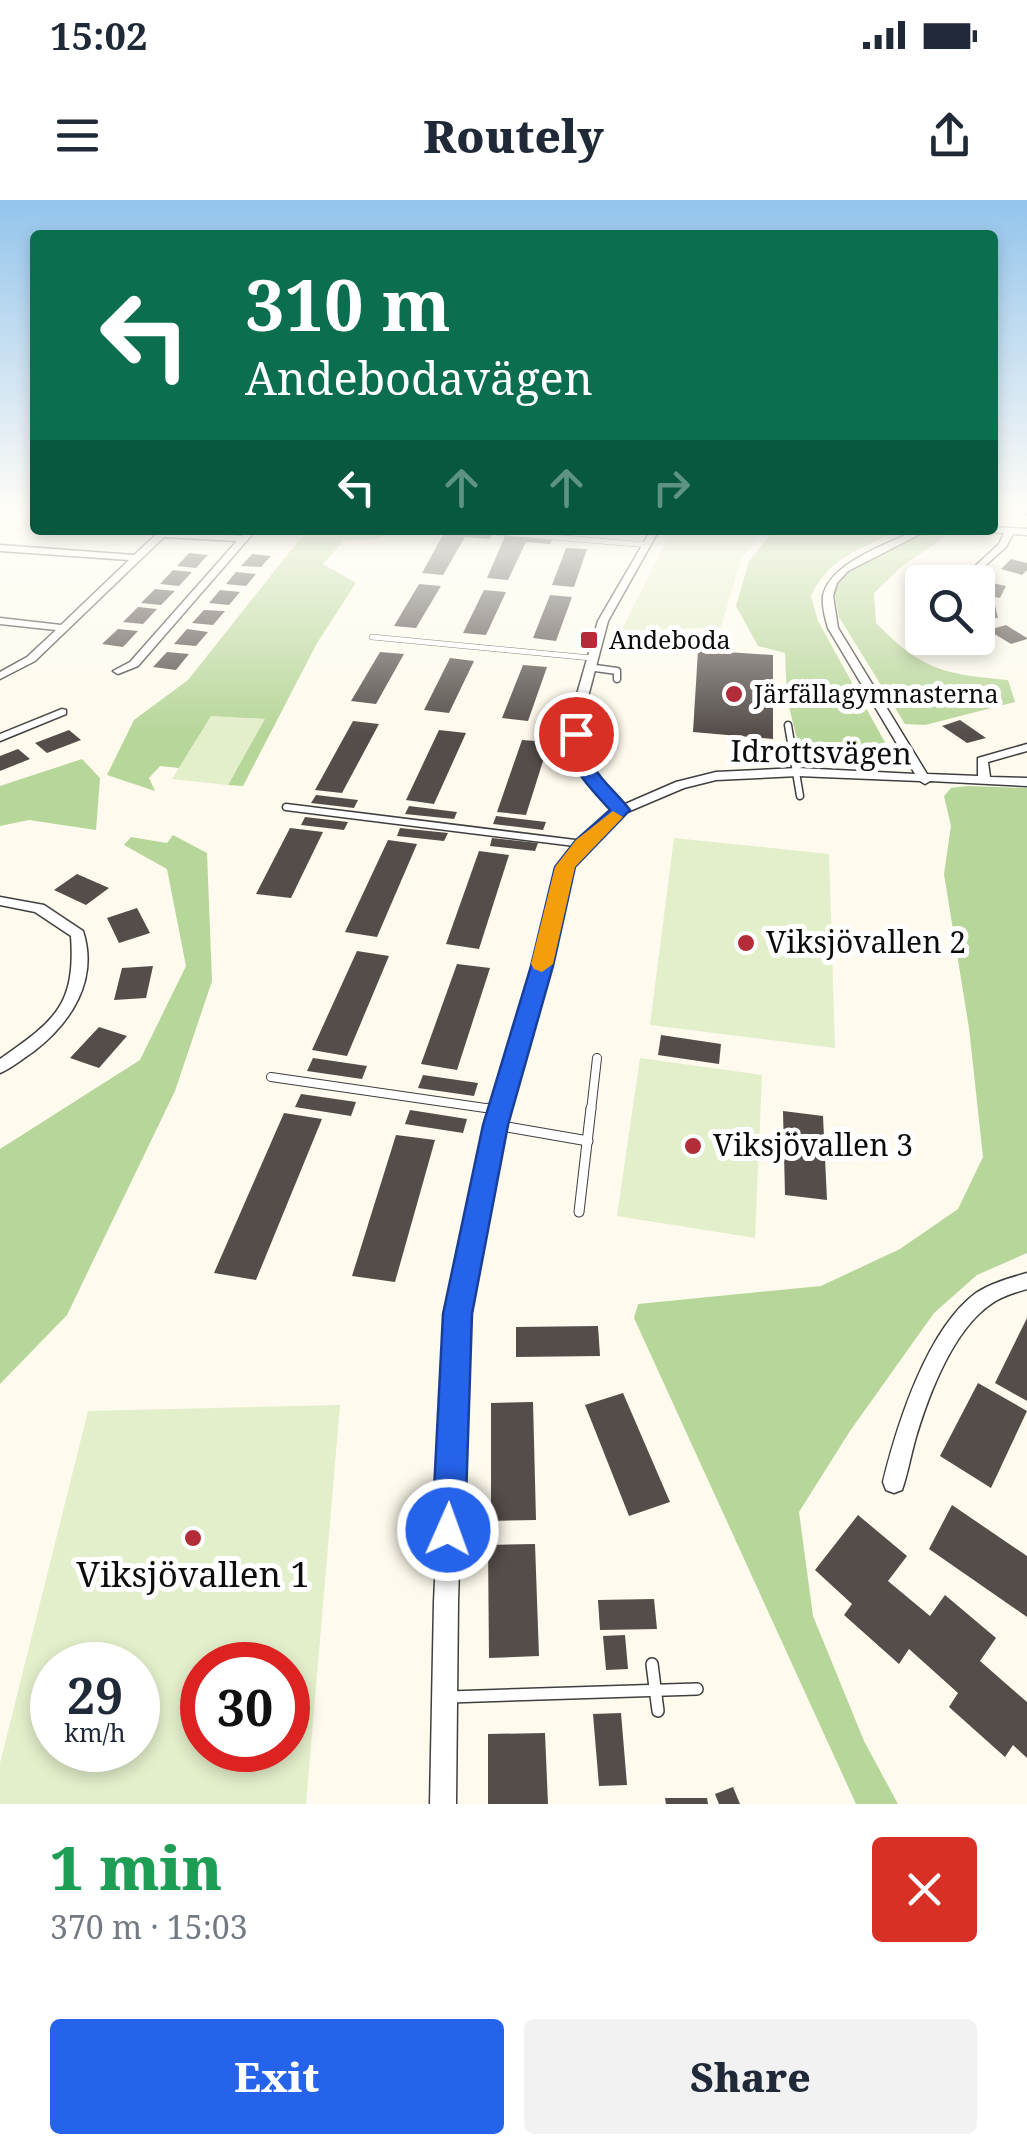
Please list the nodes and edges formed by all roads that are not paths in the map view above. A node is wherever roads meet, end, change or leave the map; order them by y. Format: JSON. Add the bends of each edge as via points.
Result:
{"nodes":[{"id":1,"x":108,"y":585,"type":"edge"},
{"id":2,"x":204,"y":585,"type":"edge"},
{"id":3,"x":624,"y":585,"type":"edge"},
{"id":4,"x":832,"y":585,"type":"edge"},
{"id":5,"x":0,"y":620,"type":"edge"},
{"id":6,"x":64,"y":628,"type":"junction"},
{"id":7,"x":372,"y":637,"type":"dead end"},
{"id":8,"x":590,"y":663,"type":"junction"},
{"id":9,"x":118,"y":671,"type":"dead end"},
{"id":10,"x":0,"y":676,"type":"edge"},
{"id":11,"x":617,"y":679,"type":"dead end"},
{"id":12,"x":62,"y":712,"type":"dead end"},
{"id":13,"x":788,"y":724,"type":"dead end"},
{"id":14,"x":0,"y":738,"type":"edge"},
{"id":15,"x":1027,"y":747,"type":"edge"},
{"id":16,"x":798,"y":772,"type":"junction"},
{"id":17,"x":925,"y":780,"type":"junction"},
{"id":18,"x":985,"y":781,"type":"junction"},
{"id":19,"x":1027,"y":782,"type":"edge"},
{"id":20,"x":800,"y":796,"type":"dead end"},
{"id":21,"x":286,"y":807,"type":"dead end"},
{"id":22,"x":621,"y":810,"type":"junction"},
{"id":23,"x":583,"y":844,"type":"junction"},
{"id":24,"x":0,"y":902,"type":"edge"},
{"id":25,"x":597,"y":1058,"type":"dead end"},
{"id":26,"x":0,"y":1066,"type":"edge"},
{"id":27,"x":272,"y":1077,"type":"dead end"},
{"id":28,"x":497,"y":1118,"type":"junction"},
{"id":29,"x":588,"y":1141,"type":"junction"},
{"id":30,"x":580,"y":1212,"type":"dead end"},
{"id":31,"x":1027,"y":1281,"type":"edge"},
{"id":32,"x":894,"y":1482,"type":"dead end"},
{"id":33,"x":652,"y":1664,"type":"dead end"},
{"id":34,"x":697,"y":1689,"type":"dead end"},
{"id":35,"x":656,"y":1690,"type":"junction"},
{"id":36,"x":444,"y":1697,"type":"junction"},
{"id":37,"x":658,"y":1711,"type":"dead end"},
{"id":38,"x":444,"y":1804,"type":"edge"}],
"edges":[{"from":1,"to":6,"type":"street"},
{"from":2,"to":9,"type":"street","via":[[134,664]]},
{"from":3,"to":8,"type":"street"},
{"from":4,"to":17,"type":"street","via":[[826,601],[832,628]]},
{"from":5,"to":6,"type":"street"},
{"from":6,"to":10,"type":"street"},
{"from":7,"to":8,"type":"lane"},
{"from":8,"to":11,"type":"lane","via":[[617,671]]},
{"from":8,"to":22,"type":"street","via":[[577,756]]},
{"from":12,"to":14,"type":"street"},
{"from":13,"to":16,"type":"lane"},
{"from":15,"to":18,"type":"street","via":[[982,760]]},
{"from":16,"to":17,"type":"street","name":"Idrottsvägen"},
{"from":16,"to":20,"type":"lane"},
{"from":16,"to":22,"type":"street","name":"Idrottsvägen","via":[[716,776]]},
{"from":17,"to":18,"type":"street","name":"Idrottsvägen"},
{"from":18,"to":19,"type":"street","name":"Idrottsvägen"},
{"from":21,"to":23,"type":"lane"},
{"from":22,"to":23,"type":"street","name":"Idrottsvägen"},
{"from":23,"to":28,"type":"street","via":[[565,867]]},
{"from":24,"to":26,"type":"street","via":[[38,908],[78,934],[82,967],[71,1006],[42,1038]]},
{"from":25,"to":29,"type":"lane"},
{"from":27,"to":28,"type":"lane"},
{"from":28,"to":29,"type":"lane"},
{"from":28,"to":36,"type":"street","via":[[457,1314]]},
{"from":29,"to":30,"type":"lane"},
{"from":31,"to":32,"type":"street","via":[[978,1303],[951,1335],[903,1437]]},
{"from":33,"to":35,"type":"lane"},
{"from":34,"to":35,"type":"lane"},
{"from":35,"to":36,"type":"lane"},
{"from":35,"to":37,"type":"lane"},
{"from":36,"to":38,"type":"street"}]}
